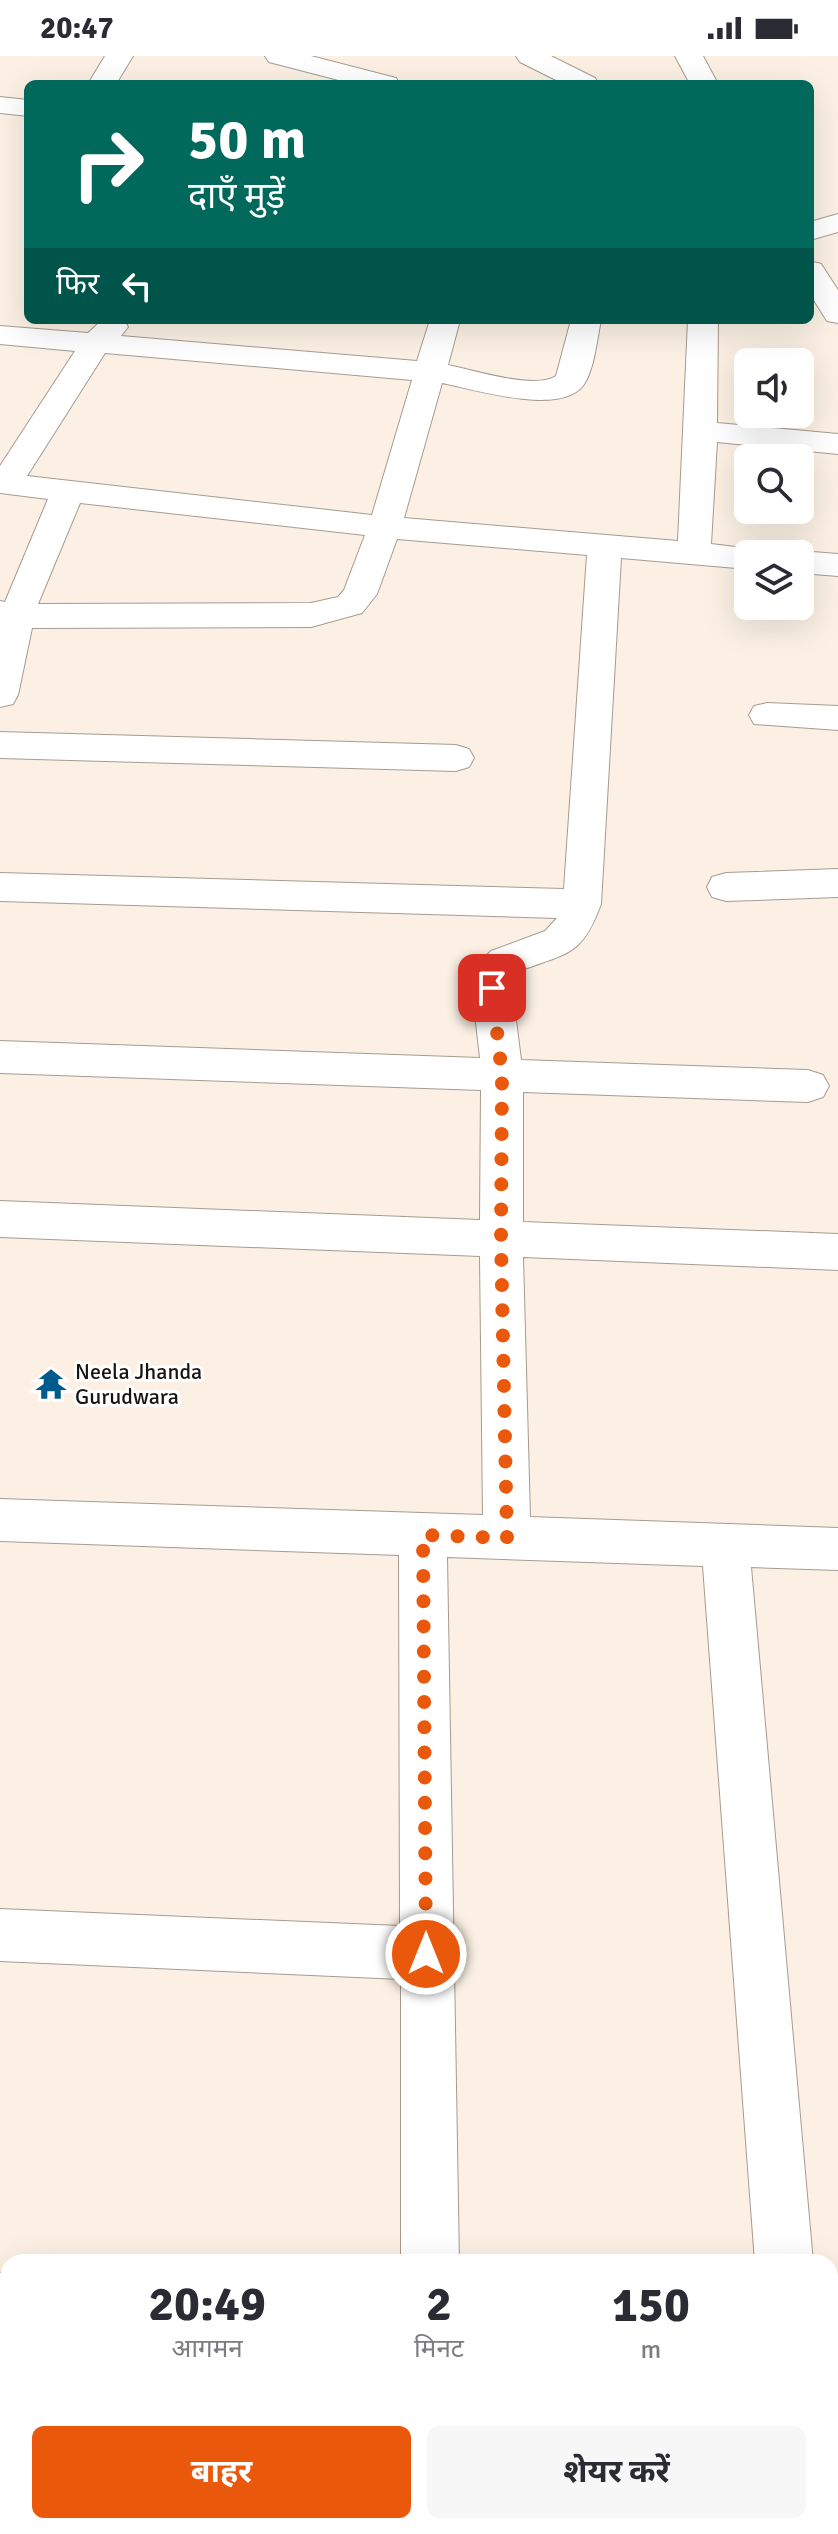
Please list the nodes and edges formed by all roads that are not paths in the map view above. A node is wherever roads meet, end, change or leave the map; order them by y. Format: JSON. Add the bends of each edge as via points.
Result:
{"nodes":[{"id":1,"x":119,"y":56,"type":"edge"},
{"id":2,"x":530,"y":56,"type":"edge"},
{"id":3,"x":689,"y":56,"type":"edge"},
{"id":4,"x":273,"y":62,"type":"edge"},
{"id":5,"x":104,"y":80,"type":"edge"},
{"id":6,"x":365,"y":80,"type":"edge"},
{"id":7,"x":577,"y":80,"type":"edge"},
{"id":8,"x":702,"y":80,"type":"edge"},
{"id":9,"x":0,"y":105,"type":"edge"},
{"id":10,"x":24,"y":108,"type":"edge"},
{"id":11,"x":838,"y":223,"type":"edge"},
{"id":12,"x":814,"y":230,"type":"edge"},
{"id":13,"x":814,"y":276,"type":"edge"},
{"id":14,"x":24,"y":307,"type":"edge"},
{"id":15,"x":838,"y":314,"type":"edge"},
{"id":16,"x":117,"y":324,"type":"edge"},
{"id":17,"x":444,"y":324,"type":"edge"},
{"id":18,"x":585,"y":324,"type":"edge"},
{"id":19,"x":703,"y":324,"type":"edge"},
{"id":20,"x":2,"y":335,"type":"edge"},
{"id":21,"x":95,"y":344,"type":"junction"},
{"id":22,"x":432,"y":372,"type":"junction"},
{"id":23,"x":701,"y":431,"type":"junction"},
{"id":24,"x":838,"y":444,"type":"edge"},
{"id":25,"x":2,"y":484,"type":"edge"},
{"id":26,"x":68,"y":491,"type":"junction"},
{"id":27,"x":385,"y":527,"type":"junction"},
{"id":28,"x":605,"y":546,"type":"junction"},
{"id":29,"x":694,"y":553,"type":"junction"},
{"id":30,"x":734,"y":557,"type":"edge"},
{"id":31,"x":814,"y":563,"type":"edge"},
{"id":32,"x":838,"y":565,"type":"edge"},
{"id":33,"x":9,"y":614,"type":"edge"},
{"id":34,"x":0,"y":695,"type":"edge"},
{"id":35,"x":767,"y":715,"type":"dead end"},
{"id":36,"x":838,"y":718,"type":"edge"},
{"id":37,"x":0,"y":745,"type":"edge"},
{"id":38,"x":456,"y":758,"type":"dead end"},
{"id":39,"x":838,"y":883,"type":"edge"},
{"id":40,"x":0,"y":887,"type":"edge"},
{"id":41,"x":726,"y":887,"type":"dead end"},
{"id":42,"x":582,"y":904,"type":"junction"},
{"id":43,"x":0,"y":1057,"type":"edge"},
{"id":44,"x":502,"y":1075,"type":"junction"},
{"id":45,"x":808,"y":1086,"type":"dead end"},
{"id":46,"x":0,"y":1219,"type":"edge"},
{"id":47,"x":501,"y":1240,"type":"junction"},
{"id":48,"x":838,"y":1252,"type":"edge"},
{"id":49,"x":0,"y":1520,"type":"edge"},
{"id":50,"x":423,"y":1535,"type":"junction"},
{"id":51,"x":507,"y":1538,"type":"junction"},
{"id":52,"x":725,"y":1545,"type":"junction"},
{"id":53,"x":838,"y":1549,"type":"edge"},
{"id":54,"x":0,"y":1935,"type":"edge"},
{"id":55,"x":426,"y":1954,"type":"junction"},
{"id":56,"x":430,"y":2254,"type":"edge"},
{"id":57,"x":783,"y":2254,"type":"edge"}],
"edges":[{"from":1,"to":5,"type":"street"},
{"from":2,"to":7,"type":"street"},
{"from":3,"to":8,"type":"street"},
{"from":4,"to":6,"type":"street"},
{"from":9,"to":10,"type":"street"},
{"from":11,"to":12,"type":"street"},
{"from":13,"to":15,"type":"street"},
{"from":14,"to":20,"type":"street"},
{"from":16,"to":21,"type":"street"},
{"from":17,"to":22,"type":"street"},
{"from":18,"to":22,"type":"street","via":[[571,380],[556,390],[533,391]]},
{"from":19,"to":23,"type":"street"},
{"from":20,"to":21,"type":"street"},
{"from":21,"to":22,"type":"street"},
{"from":21,"to":25,"type":"street"},
{"from":22,"to":27,"type":"street"},
{"from":23,"to":24,"type":"street"},
{"from":23,"to":29,"type":"street"},
{"from":25,"to":26,"type":"street"},
{"from":26,"to":27,"type":"street"},
{"from":26,"to":33,"type":"street"},
{"from":27,"to":28,"type":"street"},
{"from":27,"to":33,"type":"street","via":[[360,594],[350,605],[329,612]]},
{"from":28,"to":29,"type":"street"},
{"from":28,"to":42,"type":"street"},
{"from":29,"to":30,"type":"street"},
{"from":31,"to":32,"type":"street"},
{"from":33,"to":34,"type":"street"},
{"from":35,"to":36,"type":"street"},
{"from":37,"to":38,"type":"street"},
{"from":39,"to":41,"type":"street"},
{"from":40,"to":42,"type":"street"},
{"from":42,"to":44,"type":"street","via":[[572,930],[559,941],[513,956],[495,972],[492,988]]},
{"from":43,"to":44,"type":"street"},
{"from":44,"to":45,"type":"street"},
{"from":44,"to":47,"type":"street"},
{"from":46,"to":47,"type":"street"},
{"from":47,"to":48,"type":"street"},
{"from":47,"to":51,"type":"street"},
{"from":49,"to":50,"type":"street"},
{"from":50,"to":51,"type":"street"},
{"from":50,"to":55,"type":"street"},
{"from":51,"to":52,"type":"street"},
{"from":52,"to":53,"type":"street"},
{"from":52,"to":57,"type":"street"},
{"from":54,"to":55,"type":"street"},
{"from":55,"to":56,"type":"street"}]}
